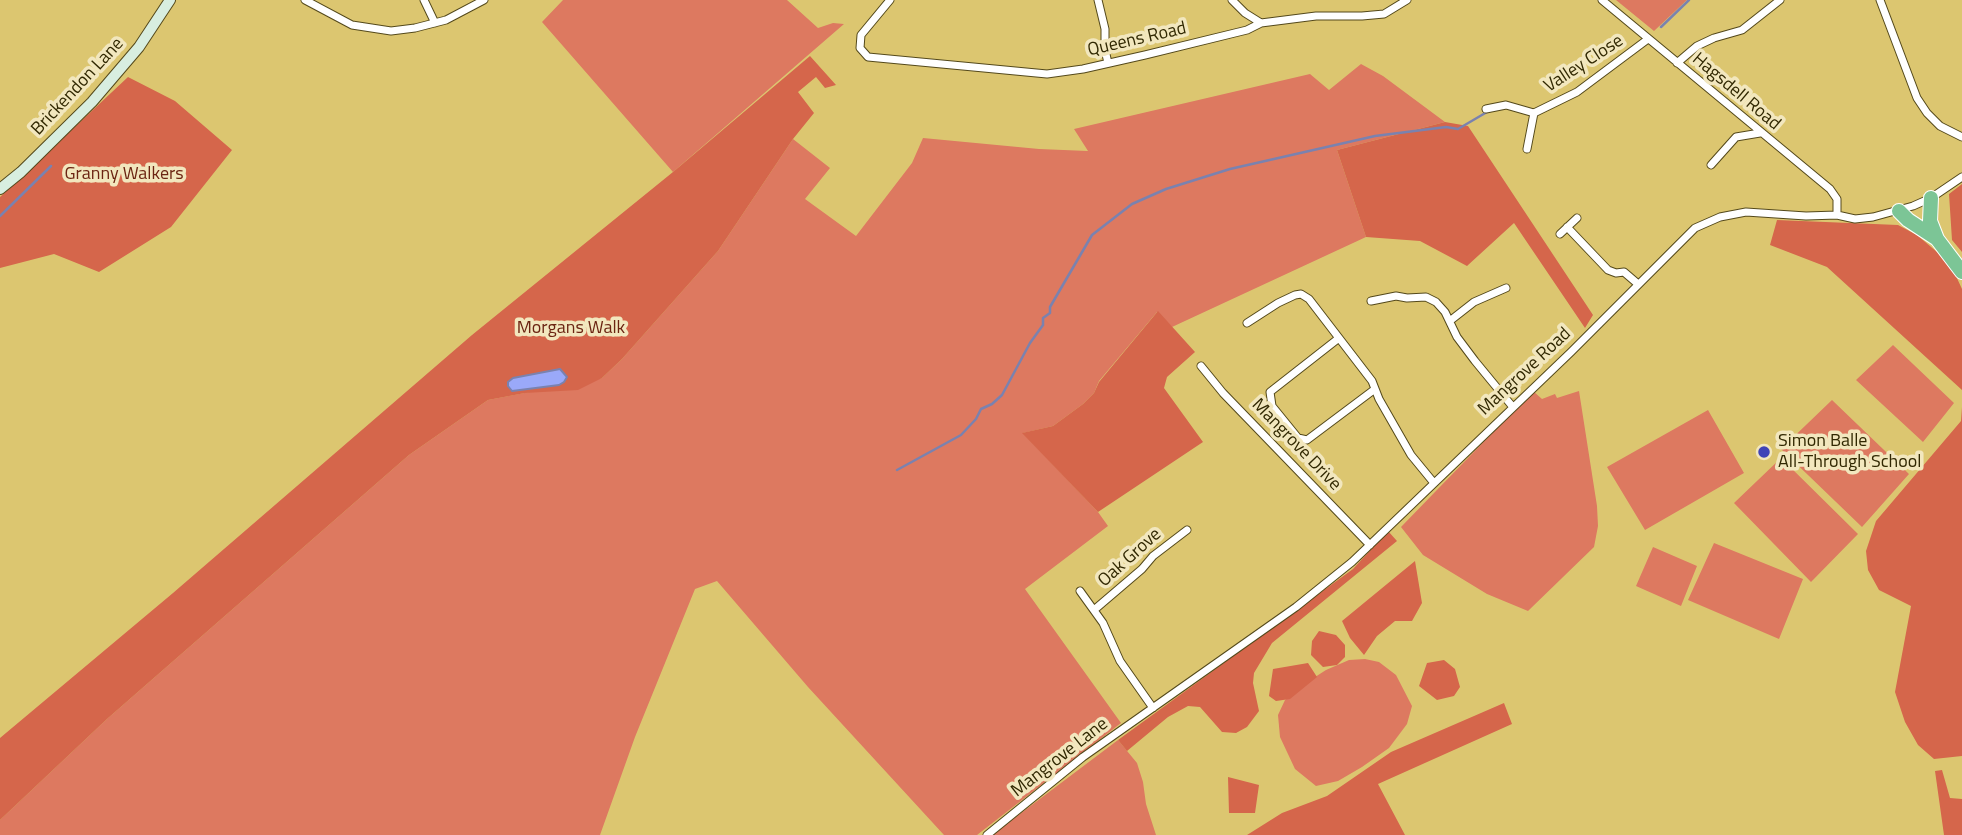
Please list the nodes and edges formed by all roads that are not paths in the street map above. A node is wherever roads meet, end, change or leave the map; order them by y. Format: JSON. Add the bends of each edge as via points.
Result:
{"nodes":[{"id":1,"x":170,"y":0,"type":"edge"},
{"id":2,"x":305,"y":0,"type":"edge"},
{"id":3,"x":424,"y":0,"type":"edge"},
{"id":4,"x":484,"y":0,"type":"edge"},
{"id":5,"x":890,"y":0,"type":"edge"},
{"id":6,"x":1097,"y":0,"type":"edge"},
{"id":7,"x":1232,"y":0,"type":"edge"},
{"id":8,"x":1407,"y":0,"type":"edge"},
{"id":9,"x":1602,"y":0,"type":"edge"},
{"id":10,"x":1780,"y":0,"type":"edge"},
{"id":11,"x":1880,"y":0,"type":"edge"},
{"id":12,"x":435,"y":23,"type":"junction"},
{"id":13,"x":1261,"y":23,"type":"junction"},
{"id":14,"x":1648,"y":39,"type":"junction"},
{"id":15,"x":1108,"y":63,"type":"junction"},
{"id":16,"x":1677,"y":63,"type":"junction"},
{"id":17,"x":1486,"y":109,"type":"dead end"},
{"id":18,"x":1534,"y":113,"type":"junction"},
{"id":19,"x":1760,"y":133,"type":"junction"},
{"id":20,"x":1962,"y":137,"type":"edge"},
{"id":21,"x":1527,"y":149,"type":"dead end"},
{"id":22,"x":1711,"y":165,"type":"dead end"},
{"id":23,"x":1962,"y":177,"type":"edge"},
{"id":24,"x":0,"y":189,"type":"edge"},
{"id":25,"x":1931,"y":198,"type":"junction"},
{"id":26,"x":1899,"y":211,"type":"junction"},
{"id":27,"x":1837,"y":215,"type":"junction"},
{"id":28,"x":1577,"y":218,"type":"dead end"},
{"id":29,"x":1567,"y":227,"type":"junction"},
{"id":30,"x":1560,"y":234,"type":"dead end"},
{"id":31,"x":1937,"y":239,"type":"junction"},
{"id":32,"x":1962,"y":272,"type":"edge"},
{"id":33,"x":1638,"y":284,"type":"junction"},
{"id":34,"x":1506,"y":288,"type":"dead end"},
{"id":35,"x":1371,"y":301,"type":"dead end"},
{"id":36,"x":1451,"y":320,"type":"junction"},
{"id":37,"x":1247,"y":323,"type":"dead end"},
{"id":38,"x":1339,"y":338,"type":"junction"},
{"id":39,"x":1200,"y":366,"type":"dead end"},
{"id":40,"x":1375,"y":389,"type":"junction"},
{"id":41,"x":1513,"y":406,"type":"junction"},
{"id":42,"x":1434,"y":483,"type":"junction"},
{"id":43,"x":1187,"y":530,"type":"dead end"},
{"id":44,"x":1370,"y":545,"type":"junction"},
{"id":45,"x":1080,"y":592,"type":"dead end"},
{"id":46,"x":1094,"y":610,"type":"junction"},
{"id":47,"x":1153,"y":708,"type":"junction"},
{"id":48,"x":988,"y":835,"type":"edge"}],
"edges":[{"from":1,"to":24,"type":"street","name":"Brickendon Lane","via":[[139,47],[92,102]]},
{"from":2,"to":12,"type":"street","via":[[366,29],[401,31]]},
{"from":3,"to":12,"type":"street"},
{"from":4,"to":12,"type":"street"},
{"from":5,"to":15,"type":"street","name":"Queens Road","via":[[861,35],[860,48],[868,57],[1033,73],[1061,73]]},
{"from":6,"to":15,"type":"street"},
{"from":7,"to":13,"type":"street"},
{"from":8,"to":13,"type":"street","name":"Queens Road","via":[[1375,15]]},
{"from":9,"to":14,"type":"street","name":"Hagsdell Road"},
{"from":10,"to":16,"type":"street","via":[[1742,30],[1714,37]]},
{"from":11,"to":20,"type":"street","via":[[1917,98],[1940,126]]},
{"from":13,"to":15,"type":"street","name":"Queens Road"},
{"from":14,"to":16,"type":"street","name":"Hagsdell Road"},
{"from":14,"to":18,"type":"street","name":"Valley Close","via":[[1577,92]]},
{"from":16,"to":19,"type":"street","name":"Hagsdell Road"},
{"from":17,"to":18,"type":"street","name":"Valley Close","via":[[1506,105]]},
{"from":18,"to":21,"type":"street","name":"Valley Close"},
{"from":19,"to":22,"type":"street","via":[[1736,137]]},
{"from":19,"to":27,"type":"street","name":"Hagsdell Road","via":[[1833,192]]},
{"from":23,"to":25,"type":"street","name":"Mangrove Road"},
{"from":25,"to":26,"type":"street","name":"Mangrove Road"},
{"from":25,"to":31,"type":"highway","via":[[1930,221]]},
{"from":26,"to":27,"type":"street","name":"Mangrove Road","via":[[1855,219]]},
{"from":26,"to":31,"type":"highway"},
{"from":27,"to":33,"type":"street","name":"Mangrove Road","via":[[1746,212],[1713,219],[1695,228]]},
{"from":28,"to":29,"type":"street"},
{"from":29,"to":30,"type":"street"},
{"from":29,"to":33,"type":"street","via":[[1608,270],[1625,272]]},
{"from":31,"to":32,"type":"highway"},
{"from":33,"to":41,"type":"street","name":"Mangrove Road"},
{"from":34,"to":36,"type":"street","via":[[1474,302]]},
{"from":35,"to":36,"type":"street","via":[[1426,297],[1441,306]]},
{"from":36,"to":41,"type":"street","via":[[1457,337]]},
{"from":37,"to":38,"type":"street","via":[[1301,295]]},
{"from":38,"to":40,"type":"street"},
{"from":38,"to":40,"type":"street","via":[[1270,392],[1272,406],[1298,438],[1307,440]]},
{"from":39,"to":44,"type":"street","name":"Mangrove Drive"},
{"from":40,"to":42,"type":"street","via":[[1411,455]]},
{"from":41,"to":42,"type":"street","name":"Mangrove Road"},
{"from":42,"to":44,"type":"street","name":"Mangrove Road"},
{"from":43,"to":46,"type":"street","name":"Oak Grove"},
{"from":44,"to":47,"type":"street","name":"Mangrove Road","via":[[1304,601]]},
{"from":45,"to":46,"type":"street","name":"Oak Grove"},
{"from":46,"to":47,"type":"street","name":"Oak Grove","via":[[1115,653]]},
{"from":47,"to":48,"type":"street","name":"Mangrove Lane","via":[[1083,757]]}]}
